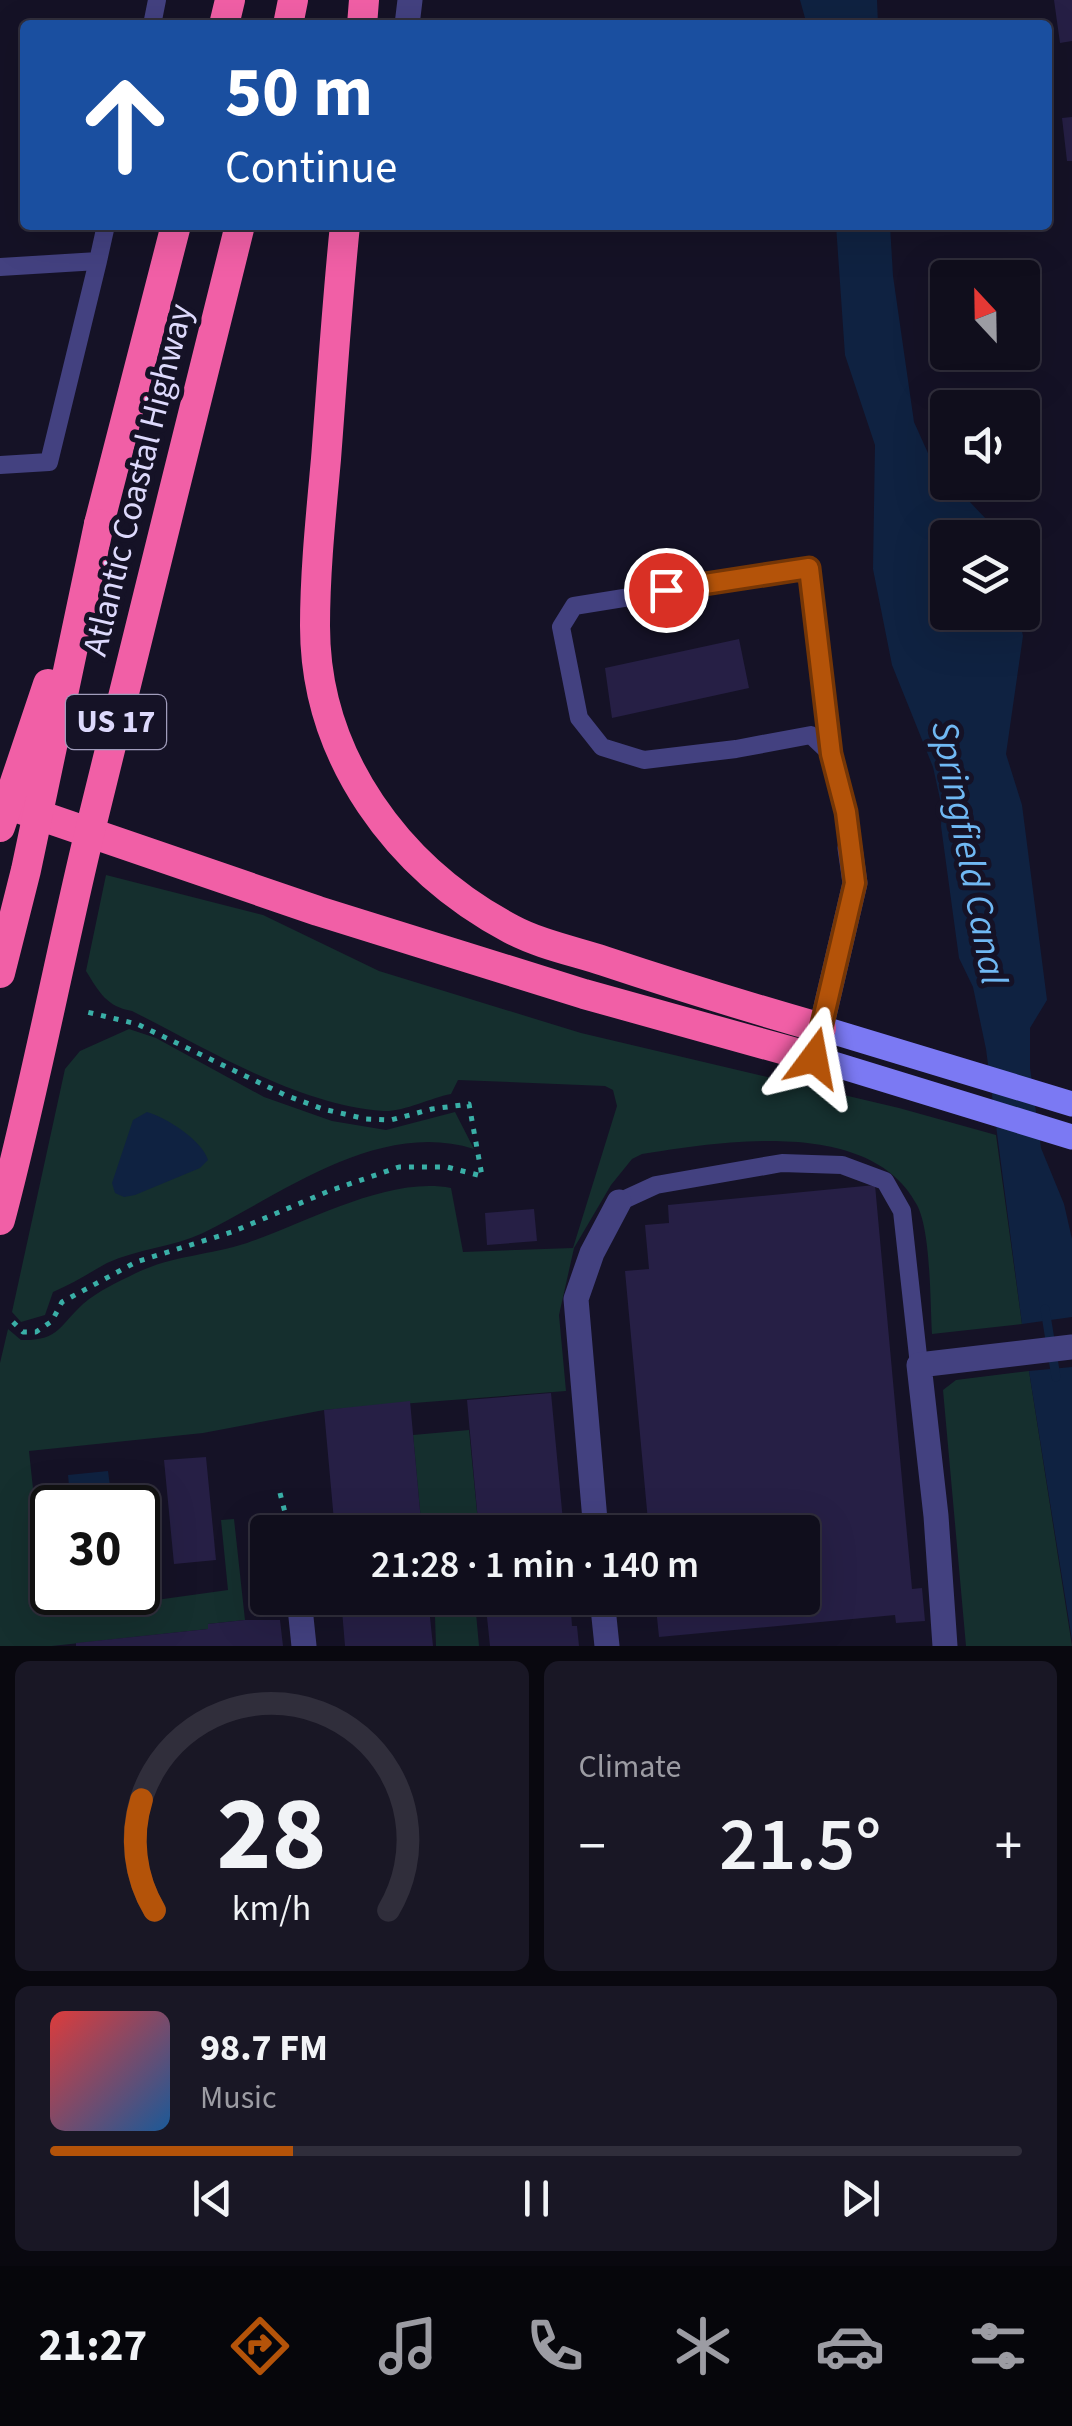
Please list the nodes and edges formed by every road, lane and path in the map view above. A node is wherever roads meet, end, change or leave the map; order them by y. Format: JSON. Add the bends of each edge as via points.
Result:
{"nodes":[{"id":1,"x":105,"y":230,"type":"edge"},
{"id":2,"x":175,"y":230,"type":"edge"},
{"id":3,"x":239,"y":230,"type":"edge"},
{"id":4,"x":345,"y":230,"type":"edge"},
{"id":5,"x":98,"y":261,"type":"junction"},
{"id":6,"x":0,"y":267,"type":"edge"},
{"id":7,"x":0,"y":465,"type":"edge"},
{"id":8,"x":99,"y":524,"type":"junction"},
{"id":9,"x":831,"y":754,"type":"junction"},
{"id":10,"x":0,"y":802,"type":"edge"},
{"id":11,"x":0,"y":826,"type":"edge"},
{"id":12,"x":850,"y":848,"type":"joint"},
{"id":13,"x":0,"y":973,"type":"edge"},
{"id":14,"x":87,"y":1012,"type":"dead end"},
{"id":15,"x":821,"y":1028,"type":"junction"},
{"id":16,"x":814,"y":1058,"type":"junction"},
{"id":17,"x":1072,"y":1104,"type":"edge"},
{"id":18,"x":1072,"y":1138,"type":"edge"},
{"id":19,"x":619,"y":1202,"type":"joint"},
{"id":20,"x":0,"y":1220,"type":"edge"},
{"id":21,"x":13,"y":1322,"type":"dead end"},
{"id":22,"x":1072,"y":1347,"type":"edge"},
{"id":23,"x":919,"y":1365,"type":"junction"},
{"id":24,"x":280,"y":1493,"type":"dead end"},
{"id":25,"x":286,"y":1515,"type":"edge"},
{"id":26,"x":595,"y":1515,"type":"edge"},
{"id":27,"x":301,"y":1615,"type":"edge"},
{"id":28,"x":604,"y":1615,"type":"edge"},
{"id":29,"x":304,"y":1646,"type":"edge"},
{"id":30,"x":607,"y":1646,"type":"edge"},
{"id":31,"x":946,"y":1646,"type":"edge"}],
"edges":[{"from":1,"to":5,"type":"lane"},
{"from":2,"to":8,"type":"highway","name":"Atlantic Coastal Highway","number":"US 17"},
{"from":3,"to":20,"type":"highway","name":"Atlantic Coastal Highway","number":"US 17","bridge":true},
{"from":4,"to":15,"type":"highway","via":[[315,628],[334,737],[348,772],[388,830],[442,882],[512,930]]},
{"from":5,"to":6,"type":"lane"},
{"from":5,"to":7,"type":"lane","via":[[49,462]]},
{"from":8,"to":11,"type":"highway","bridge":true},
{"from":8,"to":13,"type":"highway","name":"Atlantic Coastal Highway","number":"US 17","bridge":true},
{"from":9,"to":9,"type":"lane","via":[[812,735],[644,760],[602,746],[579,718],[561,627],[574,606],[809,568]]},
{"from":9,"to":12,"type":"lane"},
{"from":10,"to":16,"type":"highway","via":[[356,923]]},
{"from":12,"to":15,"type":"street","via":[[855,883]]},
{"from":14,"to":21,"type":"path","via":[[137,1024],[285,1095],[337,1112],[391,1120],[469,1104],[482,1176],[447,1166],[400,1167],[136,1262],[62,1302],[36,1332],[23,1332]]},
{"from":15,"to":16,"type":"street"},
{"from":15,"to":17,"type":"main road"},
{"from":16,"to":18,"type":"main road"},
{"from":19,"to":23,"type":"lane","via":[[656,1185],[782,1163],[842,1165],[884,1182],[902,1212]]},
{"from":19,"to":26,"type":"street","via":[[576,1299]]},
{"from":22,"to":23,"type":"street"},
{"from":23,"to":31,"type":"street"},
{"from":24,"to":25,"type":"path"},
{"from":27,"to":29,"type":"street"},
{"from":28,"to":30,"type":"street"}]}
